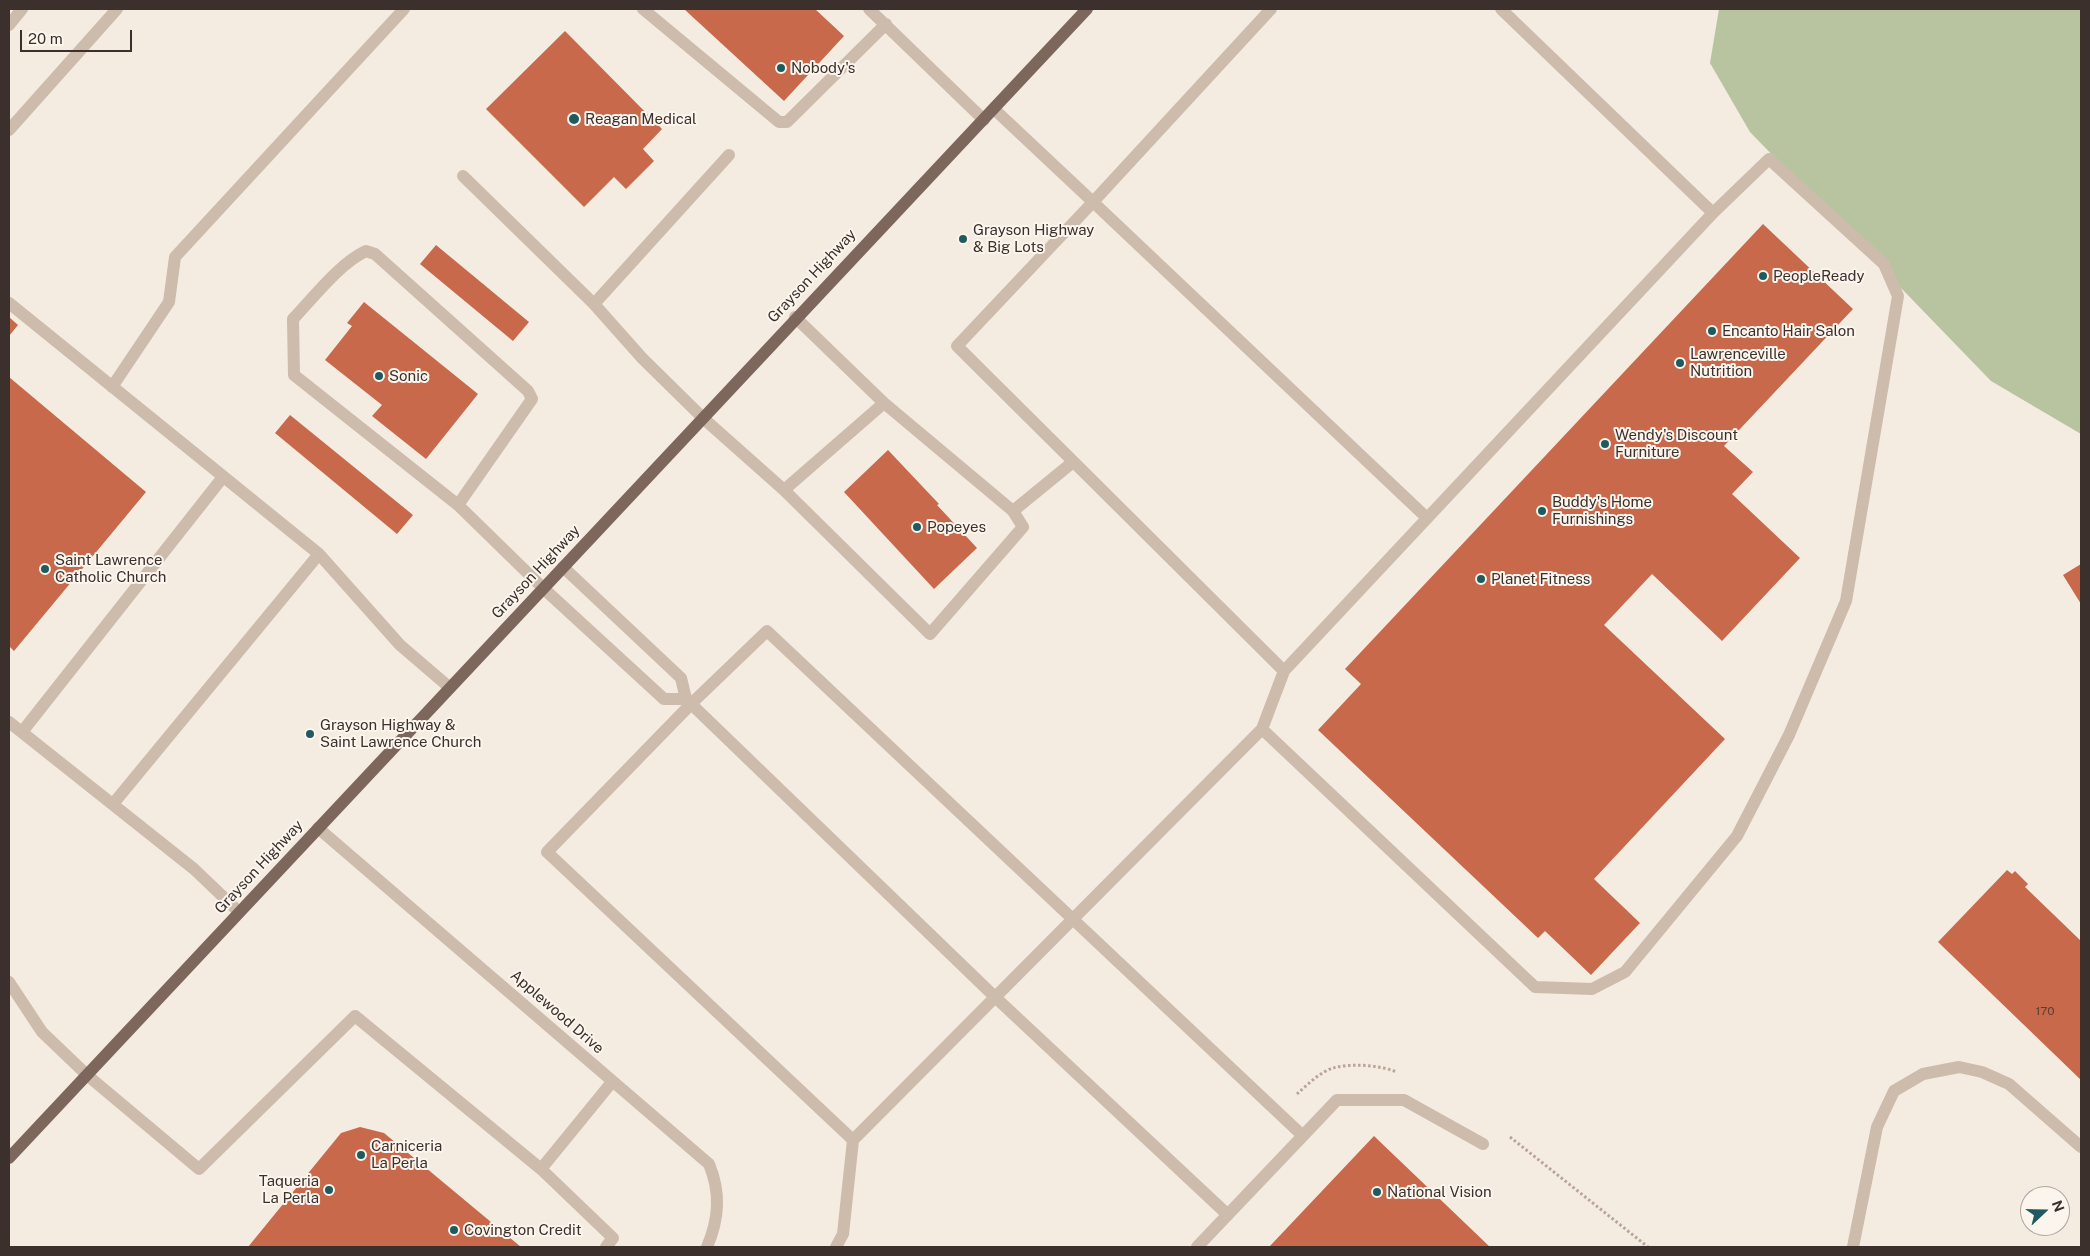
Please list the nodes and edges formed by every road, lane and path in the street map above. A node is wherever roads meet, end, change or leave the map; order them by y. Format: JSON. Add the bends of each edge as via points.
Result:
{"nodes":[{"id":1,"x":22,"y":9,"type":"edge"},
{"id":2,"x":117,"y":9,"type":"edge"},
{"id":3,"x":404,"y":9,"type":"edge"},
{"id":4,"x":644,"y":9,"type":"edge"},
{"id":5,"x":870,"y":9,"type":"edge"},
{"id":6,"x":1087,"y":9,"type":"edge"},
{"id":7,"x":1271,"y":9,"type":"edge"},
{"id":8,"x":1501,"y":9,"type":"edge"},
{"id":9,"x":886,"y":24,"type":"junction"},
{"id":10,"x":9,"y":25,"type":"edge"},
{"id":11,"x":994,"y":109,"type":"junction"},
{"id":12,"x":984,"y":120,"type":"junction"},
{"id":13,"x":9,"y":130,"type":"edge"},
{"id":14,"x":729,"y":155,"type":"dead end"},
{"id":15,"x":463,"y":176,"type":"dead end"},
{"id":16,"x":1093,"y":202,"type":"junction"},
{"id":17,"x":1713,"y":213,"type":"junction"},
{"id":18,"x":9,"y":303,"type":"edge"},
{"id":19,"x":594,"y":304,"type":"junction"},
{"id":20,"x":795,"y":317,"type":"junction"},
{"id":21,"x":112,"y":387,"type":"junction"},
{"id":22,"x":884,"y":402,"type":"junction"},
{"id":23,"x":703,"y":418,"type":"junction"},
{"id":24,"x":1073,"y":462,"type":"junction"},
{"id":25,"x":223,"y":477,"type":"junction"},
{"id":26,"x":784,"y":490,"type":"junction"},
{"id":27,"x":458,"y":505,"type":"junction"},
{"id":28,"x":1013,"y":511,"type":"junction"},
{"id":29,"x":1427,"y":518,"type":"junction"},
{"id":30,"x":319,"y":554,"type":"junction"},
{"id":31,"x":562,"y":567,"type":"junction"},
{"id":32,"x":543,"y":588,"type":"junction"},
{"id":33,"x":1284,"y":671,"type":"junction"},
{"id":34,"x":449,"y":687,"type":"junction"},
{"id":35,"x":689,"y":701,"type":"junction"},
{"id":36,"x":9,"y":722,"type":"edge"},
{"id":37,"x":1262,"y":729,"type":"junction"},
{"id":38,"x":22,"y":732,"type":"junction"},
{"id":39,"x":114,"y":804,"type":"junction"},
{"id":40,"x":318,"y":828,"type":"junction"},
{"id":41,"x":239,"y":912,"type":"junction"},
{"id":42,"x":1072,"y":919,"type":"junction"},
{"id":43,"x":9,"y":982,"type":"edge"},
{"id":44,"x":995,"y":997,"type":"junction"},
{"id":45,"x":87,"y":1075,"type":"junction"},
{"id":46,"x":612,"y":1082,"type":"junction"},
{"id":47,"x":1302,"y":1136,"type":"junction"},
{"id":48,"x":853,"y":1140,"type":"junction"},
{"id":49,"x":1483,"y":1144,"type":"dead end"},
{"id":50,"x":2081,"y":1147,"type":"edge"},
{"id":51,"x":9,"y":1158,"type":"edge"},
{"id":52,"x":541,"y":1169,"type":"junction"},
{"id":53,"x":1228,"y":1215,"type":"junction"},
{"id":54,"x":610,"y":1243,"type":"edge"},
{"id":55,"x":706,"y":1247,"type":"edge"},
{"id":56,"x":836,"y":1247,"type":"edge"},
{"id":57,"x":1197,"y":1247,"type":"edge"},
{"id":58,"x":1853,"y":1247,"type":"edge"}],
"edges":[{"from":1,"to":10,"type":"street"},
{"from":2,"to":13,"type":"street"},
{"from":3,"to":21,"type":"street","via":[[175,257],[169,302]]},
{"from":4,"to":9,"type":"street","via":[[779,122],[787,122]]},
{"from":5,"to":9,"type":"street"},
{"from":6,"to":11,"type":"main road","name":"Grayson Highway"},
{"from":7,"to":16,"type":"street"},
{"from":8,"to":17,"type":"street"},
{"from":9,"to":12,"type":"street"},
{"from":11,"to":12,"type":"main road","name":"Grayson Highway"},
{"from":11,"to":16,"type":"street"},
{"from":12,"to":20,"type":"main road","name":"Grayson Highway"},
{"from":14,"to":19,"type":"street"},
{"from":15,"to":19,"type":"street"},
{"from":16,"to":24,"type":"street","via":[[957,346]]},
{"from":16,"to":29,"type":"street"},
{"from":17,"to":29,"type":"street"},
{"from":17,"to":37,"type":"street","via":[[1769,159],[1884,264],[1898,296],[1846,601],[1790,735],[1737,836],[1625,972],[1592,989],[1535,987]]},
{"from":18,"to":21,"type":"street"},
{"from":19,"to":23,"type":"street","via":[[642,358]]},
{"from":20,"to":22,"type":"street"},
{"from":20,"to":23,"type":"main road","name":"Grayson Highway"},
{"from":21,"to":25,"type":"street"},
{"from":22,"to":26,"type":"street"},
{"from":22,"to":28,"type":"street"},
{"from":23,"to":26,"type":"street"},
{"from":23,"to":31,"type":"main road","name":"Grayson Highway"},
{"from":24,"to":28,"type":"street"},
{"from":24,"to":33,"type":"street"},
{"from":25,"to":30,"type":"street"},
{"from":25,"to":38,"type":"street"},
{"from":26,"to":28,"type":"street","via":[[930,634],[1024,527]]},
{"from":27,"to":27,"type":"street","via":[[294,375],[293,319],[358,255],[366,251],[375,254],[532,398]]},
{"from":27,"to":32,"type":"street"},
{"from":29,"to":33,"type":"street"},
{"from":30,"to":34,"type":"street","via":[[400,645]]},
{"from":30,"to":39,"type":"street"},
{"from":31,"to":32,"type":"main road","name":"Grayson Highway"},
{"from":31,"to":35,"type":"street","via":[[681,678]]},
{"from":32,"to":34,"type":"main road","name":"Grayson Highway"},
{"from":32,"to":35,"type":"street","via":[[664,699]]},
{"from":33,"to":37,"type":"street"},
{"from":34,"to":40,"type":"main road","name":"Grayson Highway"},
{"from":35,"to":42,"type":"street","via":[[767,631]]},
{"from":35,"to":44,"type":"street"},
{"from":35,"to":48,"type":"street","via":[[547,852]]},
{"from":36,"to":38,"type":"street"},
{"from":37,"to":42,"type":"street"},
{"from":38,"to":39,"type":"street"},
{"from":39,"to":41,"type":"street","via":[[194,869]]},
{"from":40,"to":41,"type":"main road","name":"Grayson Highway"},
{"from":40,"to":46,"type":"street","name":"Applewood Drive"},
{"from":41,"to":45,"type":"main road","name":"Grayson Highway"},
{"from":42,"to":44,"type":"street"},
{"from":42,"to":47,"type":"street"},
{"from":43,"to":45,"type":"street","via":[[42,1032]]},
{"from":44,"to":48,"type":"street"},
{"from":44,"to":53,"type":"street"},
{"from":45,"to":51,"type":"main road","name":"Grayson Highway"},
{"from":45,"to":52,"type":"street","via":[[199,1169],[355,1016]]},
{"from":46,"to":52,"type":"street"},
{"from":46,"to":55,"type":"street","name":"Applewood Drive","via":[[709,1164],[717,1184],[717,1205],[712,1234]]},
{"from":47,"to":49,"type":"street","via":[[1337,1100],[1404,1100]]},
{"from":47,"to":53,"type":"street"},
{"from":48,"to":56,"type":"street","via":[[843,1234]]},
{"from":50,"to":58,"type":"street","via":[[2009,1084],[1982,1072],[1959,1067],[1923,1074],[1894,1091],[1877,1128]]},
{"from":52,"to":54,"type":"street"},
{"from":53,"to":57,"type":"street"}]}
